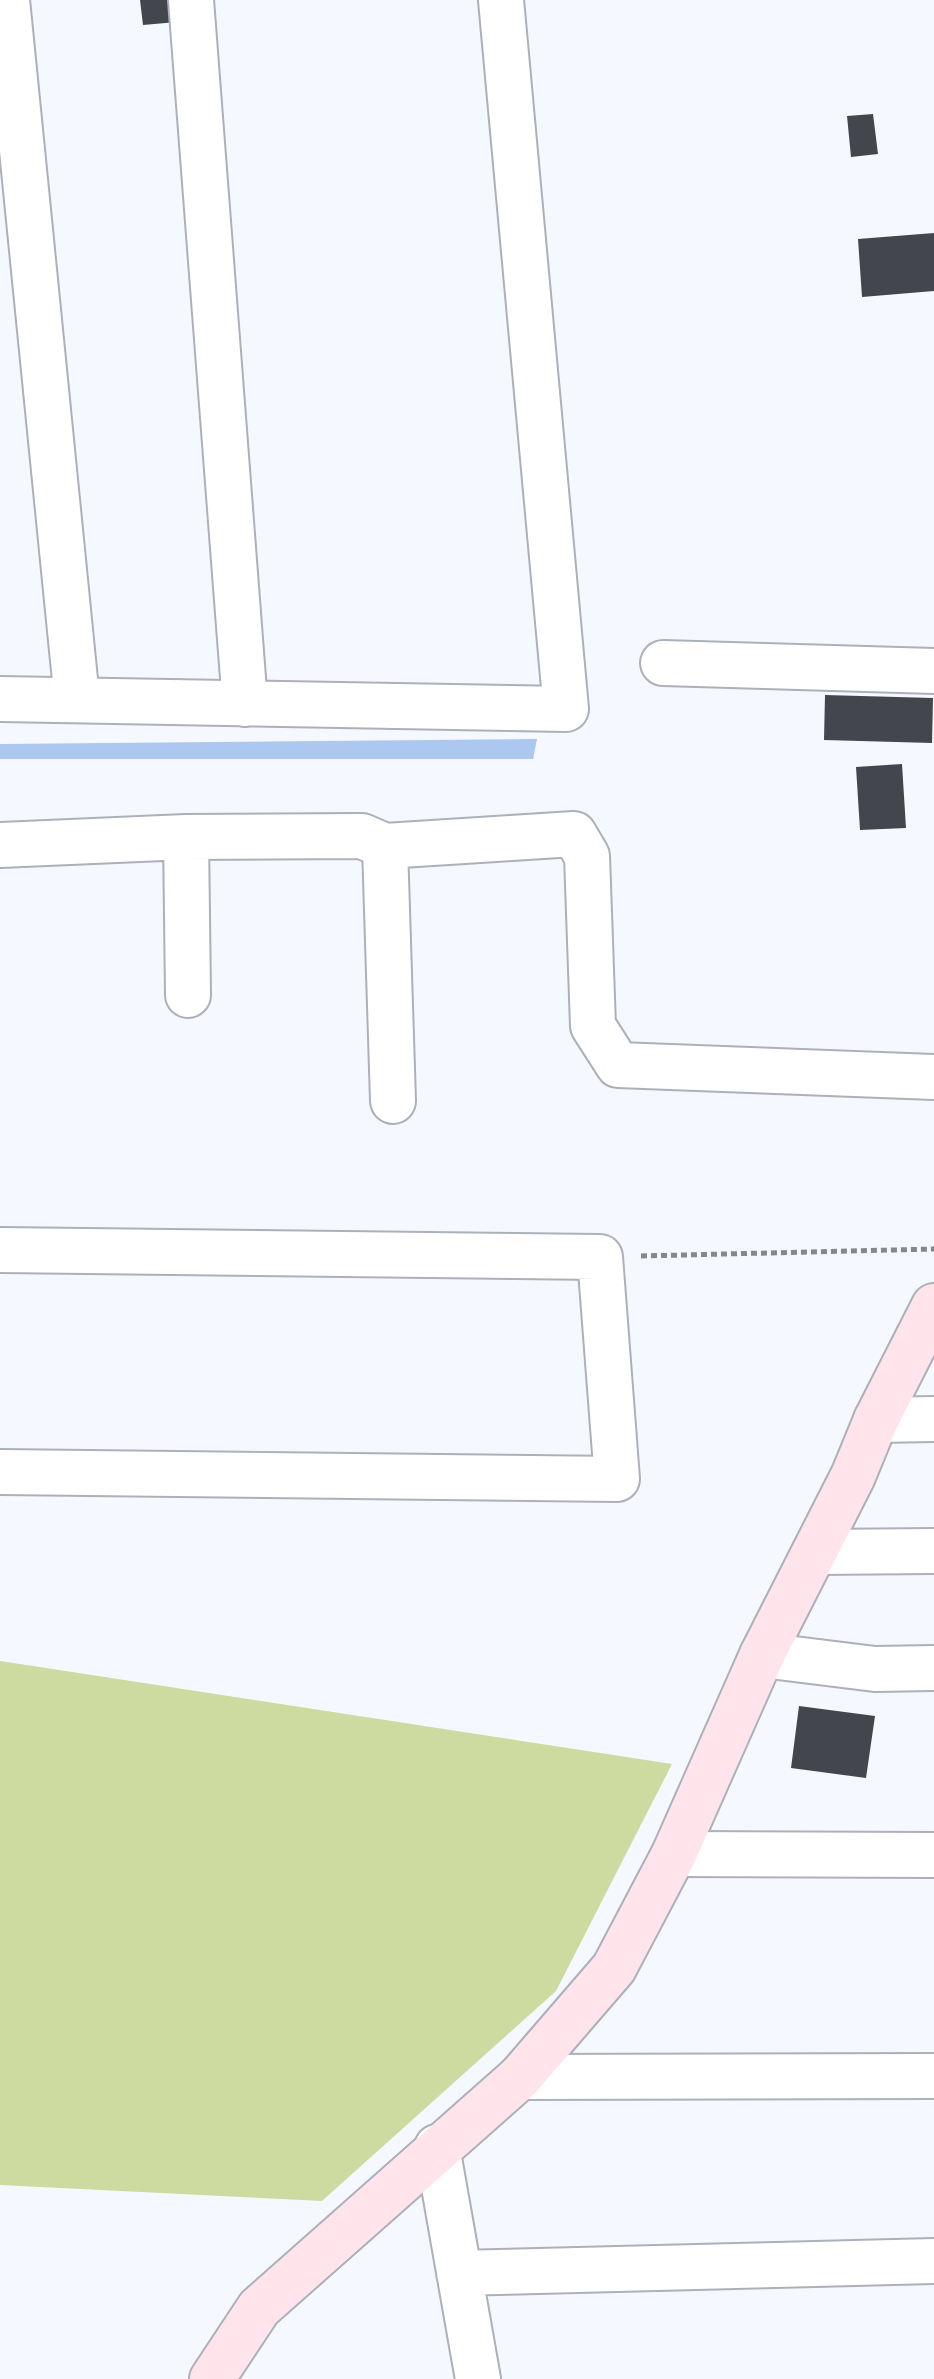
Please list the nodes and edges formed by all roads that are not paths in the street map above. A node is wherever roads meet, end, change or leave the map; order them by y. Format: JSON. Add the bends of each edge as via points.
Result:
{"nodes":[{"id":1,"x":7,"y":0,"type":"edge"},
{"id":2,"x":191,"y":0,"type":"edge"},
{"id":3,"x":501,"y":0,"type":"edge"},
{"id":4,"x":663,"y":663,"type":"dead end"},
{"id":5,"x":934,"y":671,"type":"edge"},
{"id":6,"x":0,"y":699,"type":"edge"},
{"id":7,"x":77,"y":700,"type":"junction"},
{"id":8,"x":245,"y":704,"type":"junction"},
{"id":9,"x":186,"y":837,"type":"junction"},
{"id":10,"x":0,"y":845,"type":"edge"},
{"id":11,"x":385,"y":846,"type":"junction"},
{"id":12,"x":188,"y":995,"type":"dead end"},
{"id":13,"x":934,"y":1077,"type":"edge"},
{"id":14,"x":393,"y":1101,"type":"dead end"},
{"id":15,"x":0,"y":1250,"type":"edge"},
{"id":16,"x":934,"y":1306,"type":"edge"},
{"id":17,"x":934,"y":1419,"type":"edge"},
{"id":18,"x":876,"y":1420,"type":"junction"},
{"id":19,"x":0,"y":1472,"type":"edge"},
{"id":20,"x":934,"y":1551,"type":"edge"},
{"id":21,"x":815,"y":1552,"type":"junction"},
{"id":22,"x":762,"y":1655,"type":"junction"},
{"id":23,"x":934,"y":1668,"type":"edge"},
{"id":24,"x":674,"y":1854,"type":"junction"},
{"id":25,"x":934,"y":1855,"type":"edge"},
{"id":26,"x":934,"y":2076,"type":"edge"},
{"id":27,"x":520,"y":2077,"type":"junction"},
{"id":28,"x":437,"y":2147,"type":"junction"},
{"id":29,"x":934,"y":2261,"type":"edge"},
{"id":30,"x":459,"y":2273,"type":"junction"},
{"id":31,"x":214,"y":2377,"type":"edge"},
{"id":32,"x":478,"y":2379,"type":"edge"}],
"edges":[{"from":1,"to":7,"type":"street"},
{"from":2,"to":8,"type":"street"},
{"from":3,"to":8,"type":"street","via":[[566,709]]},
{"from":4,"to":5,"type":"street"},
{"from":6,"to":7,"type":"street"},
{"from":7,"to":8,"type":"street"},
{"from":9,"to":10,"type":"street"},
{"from":9,"to":11,"type":"street","via":[[362,836]]},
{"from":9,"to":12,"type":"street"},
{"from":11,"to":13,"type":"street","via":[[574,834],[587,856],[593,1026],[618,1065]]},
{"from":11,"to":14,"type":"street"},
{"from":15,"to":19,"type":"street","via":[[600,1257],[617,1479]]},
{"from":16,"to":18,"type":"main road"},
{"from":17,"to":18,"type":"street"},
{"from":18,"to":21,"type":"main road"},
{"from":20,"to":21,"type":"street"},
{"from":21,"to":22,"type":"main road"},
{"from":22,"to":23,"type":"street","via":[[875,1669]]},
{"from":22,"to":24,"type":"main road"},
{"from":24,"to":25,"type":"street"},
{"from":24,"to":27,"type":"main road","via":[[614,1968]]},
{"from":26,"to":27,"type":"street"},
{"from":27,"to":28,"type":"main road"},
{"from":28,"to":30,"type":"street"},
{"from":28,"to":31,"type":"main road","via":[[259,2308]]},
{"from":29,"to":30,"type":"street"},
{"from":30,"to":32,"type":"street"}]}
